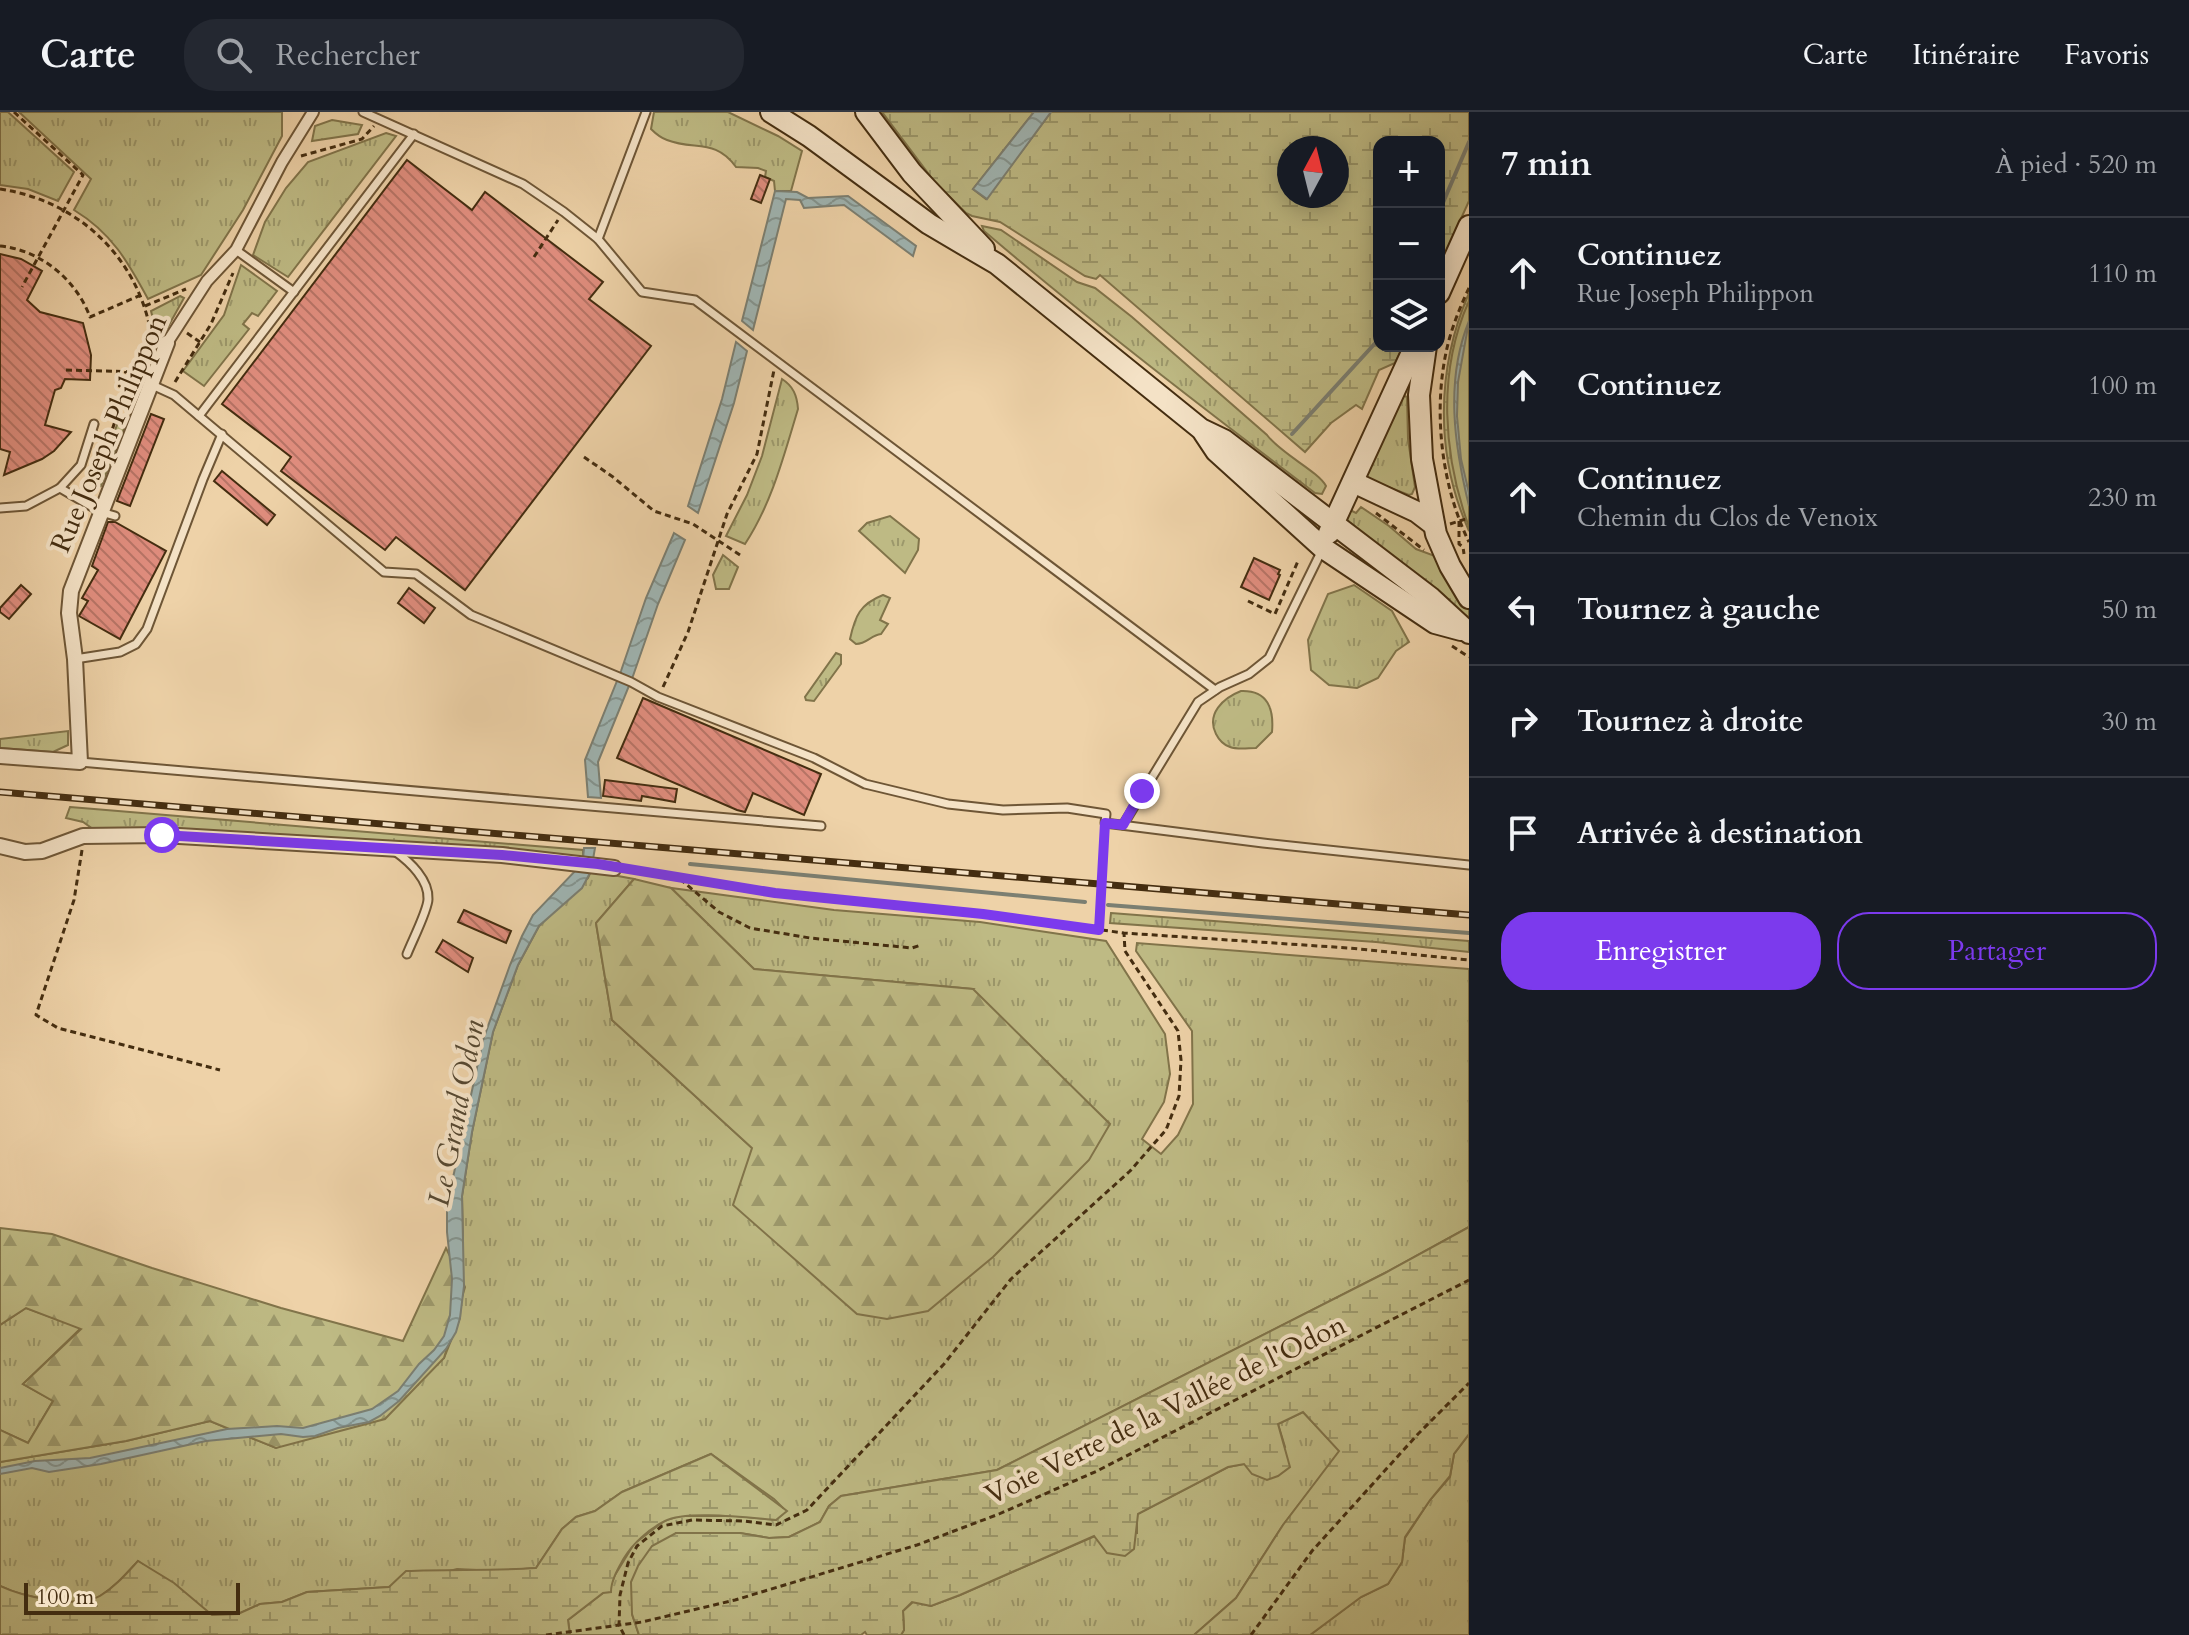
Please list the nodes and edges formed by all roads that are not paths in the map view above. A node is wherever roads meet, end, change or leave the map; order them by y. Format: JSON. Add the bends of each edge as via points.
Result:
{"nodes":[{"id":1,"x":313,"y":112,"type":"edge"},
{"id":2,"x":363,"y":112,"type":"edge"},
{"id":3,"x":646,"y":112,"type":"edge"},
{"id":4,"x":771,"y":112,"type":"edge"},
{"id":5,"x":866,"y":112,"type":"edge"},
{"id":6,"x":414,"y":134,"type":"junction"},
{"id":7,"x":1469,"y":226,"type":"edge"},
{"id":8,"x":598,"y":239,"type":"junction"},
{"id":9,"x":236,"y":250,"type":"junction"},
{"id":10,"x":997,"y":264,"type":"junction"},
{"id":11,"x":1445,"y":280,"type":"edge"},
{"id":12,"x":294,"y":292,"type":"junction"},
{"id":13,"x":160,"y":343,"type":"joint"},
{"id":14,"x":1412,"y":352,"type":"edge"},
{"id":15,"x":1425,"y":352,"type":"edge"},
{"id":16,"x":149,"y":378,"type":"junction"},
{"id":17,"x":199,"y":416,"type":"junction"},
{"id":18,"x":94,"y":424,"type":"dead end"},
{"id":19,"x":1201,"y":429,"type":"junction"},
{"id":20,"x":222,"y":434,"type":"junction"},
{"id":21,"x":1353,"y":482,"type":"junction"},
{"id":22,"x":60,"y":488,"type":"junction"},
{"id":23,"x":0,"y":508,"type":"edge"},
{"id":24,"x":108,"y":514,"type":"junction"},
{"id":25,"x":1334,"y":523,"type":"junction"},
{"id":26,"x":1434,"y":525,"type":"junction"},
{"id":27,"x":1323,"y":548,"type":"junction"},
{"id":28,"x":1431,"y":598,"type":"junction"},
{"id":29,"x":1469,"y":598,"type":"edge"},
{"id":30,"x":1460,"y":636,"type":"edge"},
{"id":31,"x":75,"y":659,"type":"junction"},
{"id":32,"x":1215,"y":690,"type":"junction"},
{"id":33,"x":0,"y":756,"type":"edge"},
{"id":34,"x":80,"y":762,"type":"junction"},
{"id":35,"x":1123,"y":825,"type":"junction"},
{"id":36,"x":821,"y":826,"type":"dead end"},
{"id":37,"x":0,"y":846,"type":"edge"},
{"id":38,"x":390,"y":848,"type":"junction"},
{"id":39,"x":1469,"y":865,"type":"edge"},
{"id":40,"x":614,"y":868,"type":"road end"},
{"id":41,"x":407,"y":954,"type":"dead end"}],
"edges":[{"from":1,"to":9,"type":"street","name":"Rue Joseph Philippon"},
{"from":2,"to":6,"type":"lane"},
{"from":3,"to":8,"type":"lane"},
{"from":4,"to":10,"type":"main road","via":[[929,224]]},
{"from":5,"to":10,"type":"main road","via":[[912,173]]},
{"from":6,"to":8,"type":"lane","via":[[523,184]]},
{"from":6,"to":12,"type":"lane"},
{"from":7,"to":11,"type":"main road"},
{"from":8,"to":32,"type":"lane","via":[[642,292],[695,300]]},
{"from":9,"to":12,"type":"lane"},
{"from":9,"to":13,"type":"street","name":"Rue Joseph Philippon"},
{"from":10,"to":19,"type":"main road"},
{"from":12,"to":17,"type":"lane"},
{"from":13,"to":16,"type":"street","name":"Rue Joseph Philippon"},
{"from":14,"to":21,"type":"main road"},
{"from":15,"to":26,"type":"main road","via":[[1419,413]]},
{"from":16,"to":17,"type":"lane"},
{"from":16,"to":24,"type":"street","name":"Rue Joseph Philippon"},
{"from":17,"to":20,"type":"lane"},
{"from":18,"to":22,"type":"lane","via":[[81,465]]},
{"from":19,"to":25,"type":"main road","via":[[1224,440]]},
{"from":19,"to":27,"type":"main road","via":[[1216,451]]},
{"from":20,"to":31,"type":"lane","via":[[147,629],[136,644],[120,652]]},
{"from":20,"to":35,"type":"lane","via":[[384,572],[416,574],[471,615],[658,697],[814,758],[865,784],[948,804],[1106,814],[1105,823]]},
{"from":21,"to":25,"type":"main road"},
{"from":21,"to":26,"type":"main road"},
{"from":22,"to":23,"type":"lane","via":[[26,506]]},
{"from":22,"to":24,"type":"lane"},
{"from":24,"to":31,"type":"street","name":"Rue Joseph Philippon","via":[[71,591]]},
{"from":25,"to":27,"type":"main road"},
{"from":25,"to":28,"type":"main road"},
{"from":26,"to":29,"type":"main road"},
{"from":27,"to":28,"type":"main road","via":[[1335,544],[1388,584]]},
{"from":27,"to":30,"type":"main road"},
{"from":27,"to":32,"type":"lane","via":[[1269,658]]},
{"from":28,"to":30,"type":"main road"},
{"from":31,"to":34,"type":"street","name":"Rue Joseph Philippon"},
{"from":32,"to":35,"type":"lane","via":[[1198,702]]},
{"from":33,"to":34,"type":"street"},
{"from":34,"to":36,"type":"lane"},
{"from":35,"to":39,"type":"lane"},
{"from":37,"to":38,"type":"street","via":[[42,851],[83,836],[174,835]]},
{"from":38,"to":40,"type":"street"},
{"from":38,"to":41,"type":"lane","via":[[410,861],[429,900]]}]}
